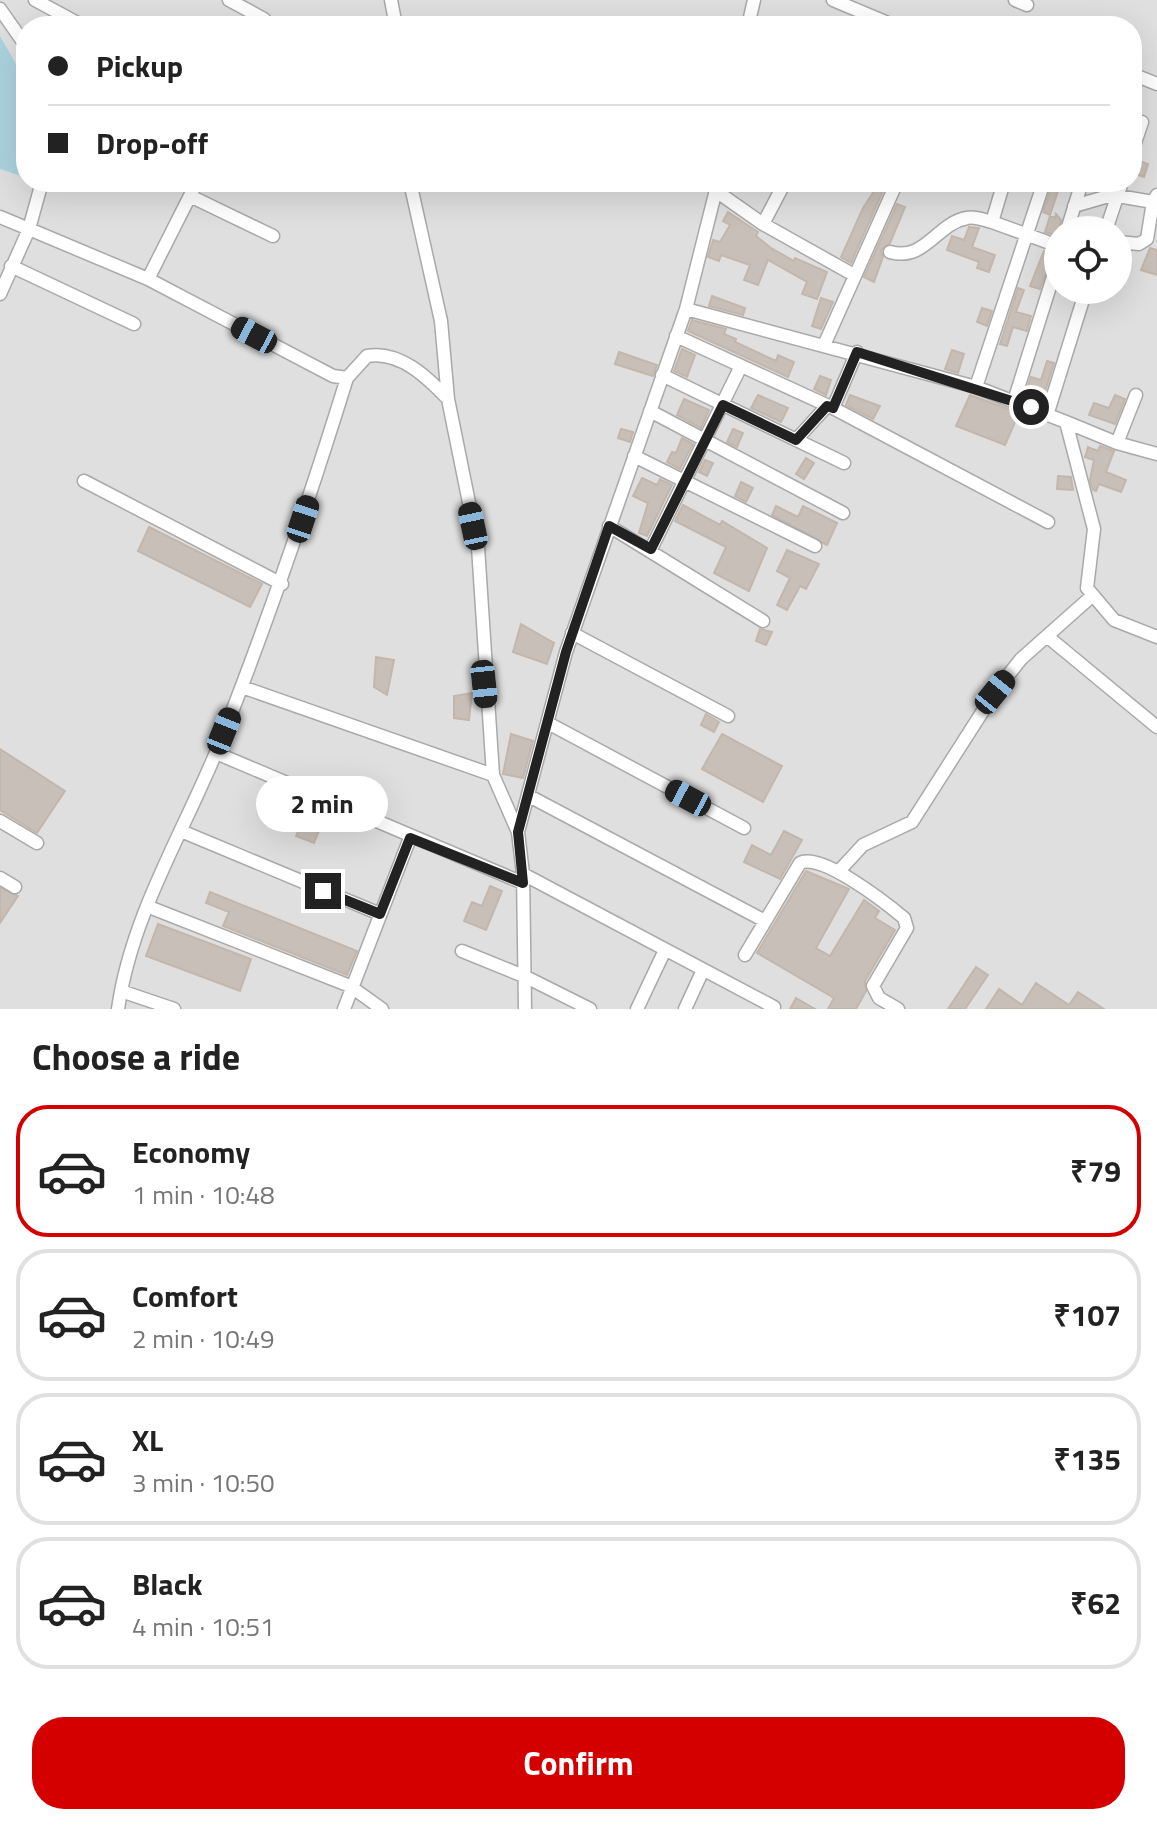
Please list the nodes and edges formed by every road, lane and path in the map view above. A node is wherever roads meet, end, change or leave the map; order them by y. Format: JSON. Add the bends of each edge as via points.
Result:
{"nodes":[{"id":1,"x":35,"y":0,"type":"edge"},
{"id":2,"x":229,"y":0,"type":"edge"},
{"id":3,"x":833,"y":0,"type":"edge"},
{"id":4,"x":0,"y":9,"type":"edge"},
{"id":5,"x":65,"y":16,"type":"edge"},
{"id":6,"x":258,"y":16,"type":"edge"},
{"id":7,"x":871,"y":16,"type":"edge"},
{"id":8,"x":16,"y":32,"type":"edge"},
{"id":9,"x":39,"y":192,"type":"edge"},
{"id":10,"x":192,"y":192,"type":"edge"},
{"id":11,"x":412,"y":192,"type":"edge"},
{"id":12,"x":715,"y":192,"type":"edge"},
{"id":13,"x":724,"y":192,"type":"edge"},
{"id":14,"x":780,"y":192,"type":"edge"},
{"id":15,"x":892,"y":192,"type":"edge"},
{"id":16,"x":1001,"y":192,"type":"edge"},
{"id":17,"x":1041,"y":192,"type":"edge"},
{"id":18,"x":1079,"y":192,"type":"edge"},
{"id":19,"x":1118,"y":192,"type":"edge"},
{"id":20,"x":1117,"y":195,"type":"junction"},
{"id":21,"x":190,"y":196,"type":"junction"},
{"id":22,"x":1155,"y":198,"type":"edge"},
{"id":23,"x":1074,"y":206,"type":"junction"},
{"id":24,"x":1071,"y":216,"type":"edge"},
{"id":25,"x":1110,"y":216,"type":"edge"},
{"id":26,"x":0,"y":217,"type":"edge"},
{"id":27,"x":992,"y":222,"type":"junction"},
{"id":28,"x":763,"y":224,"type":"junction"},
{"id":29,"x":29,"y":229,"type":"junction"},
{"id":30,"x":1027,"y":234,"type":"junction"},
{"id":31,"x":273,"y":236,"type":"dead end"},
{"id":32,"x":1044,"y":241,"type":"edge"},
{"id":33,"x":1132,"y":243,"type":"edge"},
{"id":34,"x":890,"y":252,"type":"dead end"},
{"id":35,"x":11,"y":266,"type":"junction"},
{"id":36,"x":854,"y":275,"type":"junction"},
{"id":37,"x":148,"y":279,"type":"junction"},
{"id":38,"x":0,"y":294,"type":"edge"},
{"id":39,"x":1044,"y":304,"type":"edge"},
{"id":40,"x":1082,"y":304,"type":"edge"},
{"id":41,"x":686,"y":309,"type":"junction"},
{"id":42,"x":134,"y":324,"type":"dead end"},
{"id":43,"x":676,"y":336,"type":"junction"},
{"id":44,"x":825,"y":343,"type":"junction"},
{"id":45,"x":857,"y":352,"type":"junction"},
{"id":46,"x":741,"y":366,"type":"junction"},
{"id":47,"x":662,"y":375,"type":"junction"},
{"id":48,"x":347,"y":378,"type":"junction"},
{"id":49,"x":976,"y":387,"type":"junction"},
{"id":50,"x":1136,"y":395,"type":"dead end"},
{"id":51,"x":448,"y":399,"type":"junction"},
{"id":52,"x":1014,"y":401,"type":"junction"},
{"id":53,"x":723,"y":405,"type":"junction"},
{"id":54,"x":830,"y":407,"type":"junction"},
{"id":55,"x":650,"y":411,"type":"junction"},
{"id":56,"x":1048,"y":412,"type":"junction"},
{"id":57,"x":1066,"y":422,"type":"junction"},
{"id":58,"x":705,"y":440,"type":"junction"},
{"id":59,"x":796,"y":440,"type":"junction"},
{"id":60,"x":1117,"y":443,"type":"junction"},
{"id":61,"x":1157,"y":454,"type":"edge"},
{"id":62,"x":634,"y":456,"type":"junction"},
{"id":63,"x":844,"y":463,"type":"dead end"},
{"id":64,"x":84,"y":481,"type":"dead end"},
{"id":65,"x":685,"y":481,"type":"junction"},
{"id":66,"x":843,"y":513,"type":"dead end"},
{"id":67,"x":1048,"y":522,"type":"dead end"},
{"id":68,"x":609,"y":526,"type":"junction"},
{"id":69,"x":815,"y":546,"type":"dead end"},
{"id":70,"x":651,"y":549,"type":"junction"},
{"id":71,"x":282,"y":584,"type":"junction"},
{"id":72,"x":1092,"y":596,"type":"junction"},
{"id":73,"x":763,"y":621,"type":"dead end"},
{"id":74,"x":572,"y":633,"type":"junction"},
{"id":75,"x":1048,"y":637,"type":"junction"},
{"id":76,"x":1157,"y":637,"type":"edge"},
{"id":77,"x":242,"y":687,"type":"junction"},
{"id":78,"x":728,"y":716,"type":"dead end"},
{"id":79,"x":548,"y":723,"type":"junction"},
{"id":80,"x":1157,"y":727,"type":"edge"},
{"id":81,"x":216,"y":753,"type":"junction"},
{"id":82,"x":493,"y":775,"type":"junction"},
{"id":83,"x":529,"y":796,"type":"junction"},
{"id":84,"x":0,"y":821,"type":"edge"},
{"id":85,"x":744,"y":828,"type":"dead end"},
{"id":86,"x":181,"y":831,"type":"junction"},
{"id":87,"x":518,"y":832,"type":"junction"},
{"id":88,"x":410,"y":838,"type":"junction"},
{"id":89,"x":37,"y":843,"type":"dead end"},
{"id":90,"x":839,"y":871,"type":"junction"},
{"id":91,"x":0,"y":878,"type":"edge"},
{"id":92,"x":523,"y":879,"type":"junction"},
{"id":93,"x":15,"y":887,"type":"dead end"},
{"id":94,"x":149,"y":907,"type":"junction"},
{"id":95,"x":380,"y":914,"type":"junction"},
{"id":96,"x":765,"y":921,"type":"junction"},
{"id":97,"x":665,"y":950,"type":"junction"},
{"id":98,"x":462,"y":951,"type":"dead end"},
{"id":99,"x":745,"y":955,"type":"dead end"},
{"id":100,"x":703,"y":970,"type":"junction"},
{"id":101,"x":526,"y":977,"type":"junction"},
{"id":102,"x":350,"y":986,"type":"junction"},
{"id":103,"x":121,"y":991,"type":"junction"},
{"id":104,"x":774,"y":1007,"type":"edge"},
{"id":105,"x":118,"y":1009,"type":"edge"},
{"id":106,"x":174,"y":1009,"type":"edge"},
{"id":107,"x":344,"y":1009,"type":"edge"},
{"id":108,"x":382,"y":1009,"type":"edge"},
{"id":109,"x":525,"y":1009,"type":"edge"},
{"id":110,"x":590,"y":1009,"type":"edge"},
{"id":111,"x":637,"y":1009,"type":"edge"},
{"id":112,"x":685,"y":1009,"type":"edge"},
{"id":113,"x":898,"y":1009,"type":"edge"}],
"edges":[{"from":1,"to":5,"type":"street"},
{"from":2,"to":6,"type":"street"},
{"from":3,"to":7,"type":"street"},
{"from":4,"to":8,"type":"street"},
{"from":9,"to":29,"type":"street"},
{"from":10,"to":21,"type":"street"},
{"from":11,"to":51,"type":"street","via":[[441,321]]},
{"from":12,"to":41,"type":"street"},
{"from":13,"to":28,"type":"street"},
{"from":14,"to":28,"type":"street"},
{"from":15,"to":36,"type":"street"},
{"from":16,"to":27,"type":"street"},
{"from":17,"to":30,"type":"street"},
{"from":18,"to":23,"type":"street"},
{"from":19,"to":20,"type":"street"},
{"from":20,"to":22,"type":"street"},
{"from":20,"to":23,"type":"street"},
{"from":20,"to":25,"type":"street"},
{"from":21,"to":31,"type":"street"},
{"from":21,"to":37,"type":"street"},
{"from":22,"to":33,"type":"street","via":[[1147,239]]},
{"from":23,"to":24,"type":"street"},
{"from":26,"to":29,"type":"street"},
{"from":27,"to":30,"type":"street"},
{"from":27,"to":34,"type":"street","via":[[969,217],[945,226],[928,246]]},
{"from":28,"to":36,"type":"street"},
{"from":29,"to":35,"type":"street"},
{"from":29,"to":37,"type":"street"},
{"from":30,"to":32,"type":"street"},
{"from":30,"to":49,"type":"street"},
{"from":35,"to":38,"type":"street"},
{"from":35,"to":42,"type":"street"},
{"from":36,"to":44,"type":"street"},
{"from":37,"to":48,"type":"street","via":[[333,376]]},
{"from":39,"to":52,"type":"street"},
{"from":40,"to":56,"type":"street"},
{"from":41,"to":43,"type":"street"},
{"from":41,"to":44,"type":"street"},
{"from":43,"to":46,"type":"street"},
{"from":43,"to":47,"type":"street"},
{"from":44,"to":45,"type":"street"},
{"from":45,"to":49,"type":"street"},
{"from":45,"to":54,"type":"street"},
{"from":46,"to":53,"type":"street"},
{"from":46,"to":54,"type":"street"},
{"from":47,"to":53,"type":"street"},
{"from":47,"to":55,"type":"street"},
{"from":48,"to":51,"type":"street","via":[[367,356],[389,356],[425,376]]},
{"from":48,"to":71,"type":"street"},
{"from":49,"to":52,"type":"street"},
{"from":50,"to":60,"type":"street"},
{"from":51,"to":82,"type":"street","via":[[478,547]]},
{"from":52,"to":56,"type":"street"},
{"from":53,"to":58,"type":"street"},
{"from":53,"to":59,"type":"street"},
{"from":54,"to":59,"type":"street"},
{"from":54,"to":67,"type":"street"},
{"from":55,"to":58,"type":"street"},
{"from":55,"to":62,"type":"street"},
{"from":56,"to":57,"type":"street"},
{"from":57,"to":60,"type":"street"},
{"from":57,"to":72,"type":"street","via":[[1094,529],[1086,580]]},
{"from":58,"to":65,"type":"street"},
{"from":58,"to":66,"type":"street"},
{"from":59,"to":63,"type":"street"},
{"from":60,"to":61,"type":"street"},
{"from":62,"to":65,"type":"street"},
{"from":62,"to":68,"type":"street"},
{"from":64,"to":71,"type":"street"},
{"from":65,"to":69,"type":"street"},
{"from":65,"to":70,"type":"street"},
{"from":68,"to":70,"type":"street"},
{"from":68,"to":74,"type":"street"},
{"from":70,"to":73,"type":"street"},
{"from":71,"to":77,"type":"street"},
{"from":72,"to":75,"type":"street"},
{"from":72,"to":76,"type":"street","via":[[1114,620]]},
{"from":74,"to":78,"type":"street"},
{"from":74,"to":79,"type":"street"},
{"from":75,"to":80,"type":"street"},
{"from":75,"to":90,"type":"street","via":[[995,692],[912,822],[863,845]]},
{"from":77,"to":81,"type":"street"},
{"from":77,"to":82,"type":"street"},
{"from":79,"to":83,"type":"street"},
{"from":79,"to":85,"type":"street"},
{"from":81,"to":86,"type":"street"},
{"from":81,"to":88,"type":"street"},
{"from":82,"to":87,"type":"street"},
{"from":83,"to":87,"type":"street"},
{"from":83,"to":96,"type":"street"},
{"from":84,"to":89,"type":"street"},
{"from":86,"to":94,"type":"street"},
{"from":86,"to":95,"type":"street"},
{"from":87,"to":92,"type":"street"},
{"from":88,"to":92,"type":"street"},
{"from":88,"to":95,"type":"street"},
{"from":90,"to":96,"type":"street","via":[[810,860],[800,863]]},
{"from":90,"to":113,"type":"street","via":[[906,921],[907,928],[873,986],[879,998]]},
{"from":91,"to":93,"type":"street"},
{"from":92,"to":97,"type":"street"},
{"from":92,"to":101,"type":"street"},
{"from":94,"to":102,"type":"street"},
{"from":94,"to":103,"type":"street","via":[[132,943]]},
{"from":95,"to":102,"type":"street"},
{"from":96,"to":99,"type":"street"},
{"from":97,"to":100,"type":"street"},
{"from":97,"to":111,"type":"street"},
{"from":98,"to":101,"type":"street"},
{"from":100,"to":104,"type":"street"},
{"from":100,"to":112,"type":"street"},
{"from":101,"to":109,"type":"street"},
{"from":101,"to":110,"type":"street"},
{"from":102,"to":107,"type":"street"},
{"from":102,"to":108,"type":"street"},
{"from":103,"to":105,"type":"street"},
{"from":103,"to":106,"type":"street"}]}
